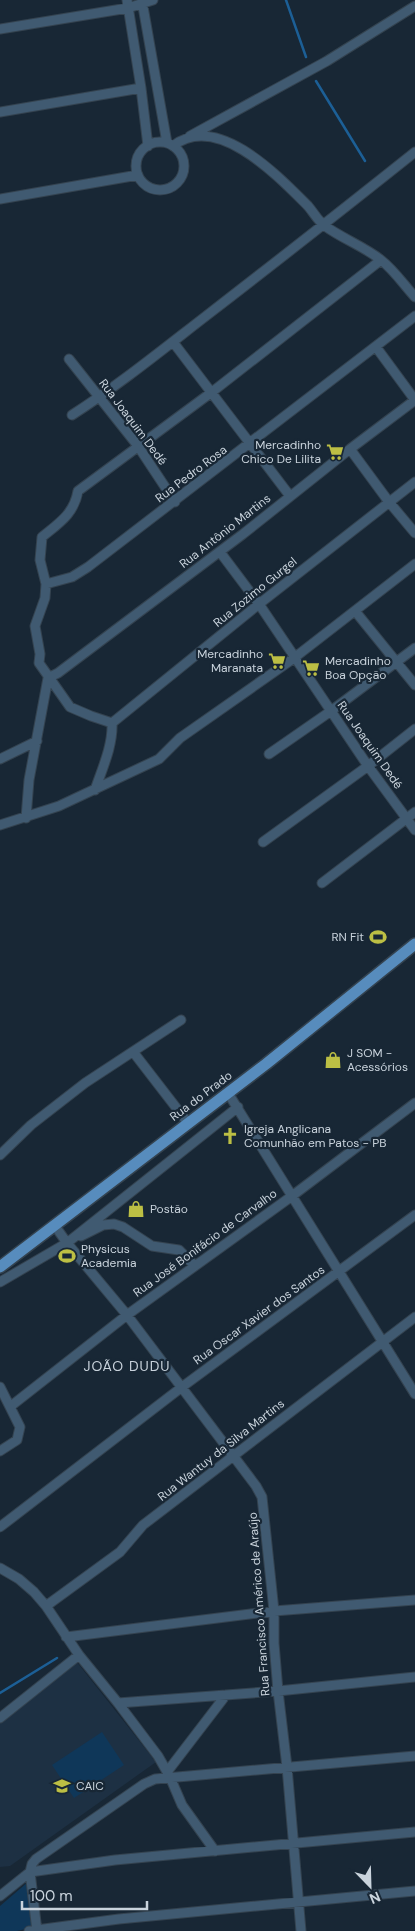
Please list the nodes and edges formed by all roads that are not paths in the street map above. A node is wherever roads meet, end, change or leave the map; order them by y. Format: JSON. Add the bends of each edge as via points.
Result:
{"nodes":[{"id":1,"x":152,"y":0,"type":"edge"},
{"id":2,"x":142,"y":2,"type":"edge"},
{"id":3,"x":128,"y":4,"type":"edge"},
{"id":4,"x":415,"y":6,"type":"edge"},
{"id":5,"x":0,"y":29,"type":"edge"},
{"id":6,"x":141,"y":88,"type":"junction"},
{"id":7,"x":0,"y":112,"type":"edge"},
{"id":8,"x":188,"y":137,"type":"junction"},
{"id":9,"x":170,"y":145,"type":"junction"},
{"id":10,"x":148,"y":146,"type":"junction"},
{"id":11,"x":415,"y":152,"type":"edge"},
{"id":12,"x":138,"y":176,"type":"junction"},
{"id":13,"x":0,"y":198,"type":"edge"},
{"id":14,"x":324,"y":225,"type":"junction"},
{"id":15,"x":381,"y":260,"type":"junction"},
{"id":16,"x":415,"y":297,"type":"edge"},
{"id":17,"x":415,"y":316,"type":"edge"},
{"id":18,"x":173,"y":342,"type":"junction"},
{"id":19,"x":376,"y":348,"type":"junction"},
{"id":20,"x":68,"y":359,"type":"dead end"},
{"id":21,"x":212,"y":392,"type":"junction"},
{"id":22,"x":99,"y":398,"type":"junction"},
{"id":23,"x":415,"y":400,"type":"edge"},
{"id":24,"x":72,"y":416,"type":"dead end"},
{"id":25,"x":250,"y":444,"type":"junction"},
{"id":26,"x":138,"y":446,"type":"junction"},
{"id":27,"x":350,"y":449,"type":"junction"},
{"id":28,"x":415,"y":482,"type":"edge"},
{"id":29,"x":290,"y":496,"type":"junction"},
{"id":30,"x":175,"y":502,"type":"junction"},
{"id":31,"x":389,"y":502,"type":"junction"},
{"id":32,"x":415,"y":533,"type":"edge"},
{"id":33,"x":220,"y":552,"type":"junction"},
{"id":34,"x":415,"y":564,"type":"edge"},
{"id":35,"x":46,"y":584,"type":"junction"},
{"id":36,"x":259,"y":604,"type":"junction"},
{"id":37,"x":355,"y":611,"type":"junction"},
{"id":38,"x":415,"y":648,"type":"edge"},
{"id":39,"x":294,"y":658,"type":"junction"},
{"id":40,"x":397,"y":662,"type":"junction"},
{"id":41,"x":48,"y":678,"type":"junction"},
{"id":42,"x":415,"y":685,"type":"edge"},
{"id":43,"x":331,"y":711,"type":"junction"},
{"id":44,"x":112,"y":723,"type":"junction"},
{"id":45,"x":415,"y":729,"type":"edge"},
{"id":46,"x":37,"y":741,"type":"junction"},
{"id":47,"x":269,"y":754,"type":"dead end"},
{"id":48,"x":0,"y":759,"type":"edge"},
{"id":49,"x":368,"y":766,"type":"junction"},
{"id":50,"x":95,"y":790,"type":"junction"},
{"id":51,"x":415,"y":812,"type":"edge"},
{"id":52,"x":26,"y":818,"type":"junction"},
{"id":53,"x":407,"y":818,"type":"junction"},
{"id":54,"x":0,"y":824,"type":"edge"},
{"id":55,"x":415,"y":830,"type":"edge"},
{"id":56,"x":263,"y":842,"type":"dead end"},
{"id":57,"x":322,"y":882,"type":"dead end"},
{"id":58,"x":415,"y":944,"type":"edge"},
{"id":59,"x":181,"y":1020,"type":"dead end"},
{"id":60,"x":134,"y":1053,"type":"junction"},
{"id":61,"x":228,"y":1093,"type":"junction"},
{"id":62,"x":415,"y":1103,"type":"edge"},
{"id":63,"x":238,"y":1106,"type":"junction"},
{"id":64,"x":188,"y":1123,"type":"junction"},
{"id":65,"x":0,"y":1155,"type":"edge"},
{"id":66,"x":292,"y":1196,"type":"junction"},
{"id":67,"x":415,"y":1215,"type":"edge"},
{"id":68,"x":55,"y":1226,"type":"junction"},
{"id":69,"x":66,"y":1243,"type":"junction"},
{"id":70,"x":195,"y":1266,"type":"junction"},
{"id":71,"x":0,"y":1267,"type":"edge"},
{"id":72,"x":339,"y":1272,"type":"junction"},
{"id":73,"x":0,"y":1282,"type":"edge"},
{"id":74,"x":127,"y":1314,"type":"junction"},
{"id":75,"x":415,"y":1317,"type":"edge"},
{"id":76,"x":382,"y":1341,"type":"junction"},
{"id":77,"x":0,"y":1387,"type":"edge"},
{"id":78,"x":182,"y":1387,"type":"junction"},
{"id":79,"x":415,"y":1394,"type":"edge"},
{"id":80,"x":11,"y":1406,"type":"junction"},
{"id":81,"x":0,"y":1451,"type":"edge"},
{"id":82,"x":233,"y":1457,"type":"junction"},
{"id":83,"x":0,"y":1527,"type":"edge"},
{"id":84,"x":0,"y":1568,"type":"edge"},
{"id":85,"x":415,"y":1600,"type":"edge"},
{"id":86,"x":46,"y":1606,"type":"junction"},
{"id":87,"x":274,"y":1611,"type":"junction"},
{"id":88,"x":66,"y":1637,"type":"junction"},
{"id":89,"x":79,"y":1655,"type":"junction"},
{"id":90,"x":415,"y":1677,"type":"edge"},
{"id":91,"x":278,"y":1691,"type":"junction"},
{"id":92,"x":226,"y":1695,"type":"junction"},
{"id":93,"x":118,"y":1703,"type":"junction"},
{"id":94,"x":0,"y":1718,"type":"edge"},
{"id":95,"x":415,"y":1756,"type":"edge"},
{"id":96,"x":287,"y":1767,"type":"junction"},
{"id":97,"x":168,"y":1774,"type":"junction"},
{"id":98,"x":415,"y":1832,"type":"edge"},
{"id":99,"x":294,"y":1843,"type":"junction"},
{"id":100,"x":214,"y":1851,"type":"junction"},
{"id":101,"x":30,"y":1872,"type":"junction"},
{"id":102,"x":415,"y":1891,"type":"edge"},
{"id":103,"x":0,"y":1896,"type":"edge"},
{"id":104,"x":298,"y":1902,"type":"junction"},
{"id":105,"x":34,"y":1930,"type":"edge"},
{"id":106,"x":301,"y":1931,"type":"edge"}],
"edges":[{"from":1,"to":2,"type":"street"},
{"from":2,"to":3,"type":"street"},
{"from":2,"to":9,"type":"street"},
{"from":3,"to":5,"type":"street"},
{"from":3,"to":6,"type":"street"},
{"from":4,"to":8,"type":"street","via":[[327,61]]},
{"from":6,"to":7,"type":"street"},
{"from":6,"to":10,"type":"street"},
{"from":8,"to":9,"type":"street"},
{"from":8,"to":14,"type":"street","via":[[213,138],[246,151]]},
{"from":9,"to":10,"type":"street","via":[[160,142]]},
{"from":9,"to":12,"type":"street","via":[[182,156],[184,170],[172,186],[153,189]]},
{"from":10,"to":12,"type":"street","via":[[136,162]]},
{"from":11,"to":14,"type":"street"},
{"from":12,"to":13,"type":"street"},
{"from":14,"to":15,"type":"street"},
{"from":14,"to":18,"type":"street"},
{"from":15,"to":16,"type":"street"},
{"from":15,"to":21,"type":"street"},
{"from":17,"to":19,"type":"street","name":"Rua Pedro Rosa"},
{"from":18,"to":21,"type":"street"},
{"from":18,"to":22,"type":"street"},
{"from":19,"to":23,"type":"street"},
{"from":19,"to":25,"type":"street","name":"Rua Pedro Rosa"},
{"from":20,"to":22,"type":"street","name":"Rua Joaquim Dedé"},
{"from":21,"to":25,"type":"street"},
{"from":21,"to":26,"type":"street"},
{"from":22,"to":24,"type":"street"},
{"from":22,"to":26,"type":"street","name":"Rua Joaquim Dedé"},
{"from":23,"to":27,"type":"street","name":"Rua Antônio Martins"},
{"from":25,"to":29,"type":"street"},
{"from":25,"to":30,"type":"street","name":"Rua Pedro Rosa"},
{"from":26,"to":30,"type":"street","name":"Rua Joaquim Dedé"},
{"from":26,"to":35,"type":"street","via":[[78,491],[72,510],[42,537],[40,560]]},
{"from":27,"to":29,"type":"street","name":"Rua Antônio Martins"},
{"from":27,"to":31,"type":"street"},
{"from":28,"to":31,"type":"street","name":"Rua Zozimo Gurgel"},
{"from":29,"to":33,"type":"street","name":"Rua Antônio Martins"},
{"from":30,"to":35,"type":"street","name":"Rua Pedro Rosa","via":[[72,578]]},
{"from":31,"to":32,"type":"street"},
{"from":31,"to":36,"type":"street","name":"Rua Zozimo Gurgel"},
{"from":33,"to":36,"type":"street","name":"Rua Joaquim Dedé"},
{"from":33,"to":41,"type":"street","name":"Rua Antônio Martins"},
{"from":34,"to":37,"type":"street"},
{"from":35,"to":41,"type":"street","via":[[45,598],[35,626],[39,663]]},
{"from":36,"to":39,"type":"street","name":"Rua Joaquim Dedé"},
{"from":36,"to":44,"type":"street","name":"Rua Zozimo Gurgel"},
{"from":37,"to":39,"type":"street"},
{"from":37,"to":40,"type":"street"},
{"from":38,"to":40,"type":"street"},
{"from":39,"to":43,"type":"street","name":"Rua Joaquim Dedé"},
{"from":39,"to":50,"type":"street","via":[[180,738],[158,759]]},
{"from":40,"to":42,"type":"street"},
{"from":40,"to":43,"type":"street"},
{"from":41,"to":44,"type":"street","via":[[70,707]]},
{"from":41,"to":46,"type":"street"},
{"from":43,"to":47,"type":"street"},
{"from":43,"to":49,"type":"street","name":"Rua Joaquim Dedé"},
{"from":44,"to":50,"type":"street","via":[[107,755]]},
{"from":45,"to":49,"type":"street"},
{"from":46,"to":48,"type":"street"},
{"from":46,"to":52,"type":"street"},
{"from":49,"to":53,"type":"street","name":"Rua Joaquim Dedé"},
{"from":49,"to":56,"type":"street"},
{"from":50,"to":52,"type":"street"},
{"from":51,"to":53,"type":"street"},
{"from":52,"to":54,"type":"street"},
{"from":53,"to":55,"type":"street","name":"Rua Joaquim Dedé"},
{"from":53,"to":57,"type":"street"},
{"from":58,"to":61,"type":"main road","name":"Rua do Prado"},
{"from":59,"to":60,"type":"street"},
{"from":60,"to":64,"type":"street"},
{"from":60,"to":65,"type":"street","via":[[31,1125]]},
{"from":61,"to":63,"type":"street"},
{"from":61,"to":64,"type":"main road","name":"Rua do Prado"},
{"from":62,"to":66,"type":"street","name":"Rua José Bonifácio de Carvalho"},
{"from":63,"to":66,"type":"street"},
{"from":63,"to":69,"type":"street"},
{"from":64,"to":68,"type":"main road","name":"Rua do Prado"},
{"from":66,"to":70,"type":"street","name":"Rua José Bonifácio de Carvalho"},
{"from":66,"to":72,"type":"street"},
{"from":67,"to":72,"type":"street","name":"Rua Oscar Xavier dos Santos"},
{"from":68,"to":69,"type":"street","name":"Rua Francisco Américo de Araújo"},
{"from":68,"to":71,"type":"main road","name":"Rua do Prado"},
{"from":69,"to":70,"type":"street","via":[[103,1225],[114,1224],[152,1246],[179,1250]]},
{"from":69,"to":73,"type":"street"},
{"from":69,"to":74,"type":"street","name":"Rua Francisco Américo de Araújo"},
{"from":70,"to":74,"type":"street","name":"Rua José Bonifácio de Carvalho"},
{"from":72,"to":76,"type":"street"},
{"from":72,"to":78,"type":"street","name":"Rua Oscar Xavier dos Santos"},
{"from":74,"to":78,"type":"street","name":"Rua Francisco Américo de Araújo"},
{"from":74,"to":80,"type":"street","name":"Rua José Bonifácio de Carvalho"},
{"from":75,"to":76,"type":"street","name":"Rua Wantuy da Silva Martins"},
{"from":76,"to":79,"type":"street"},
{"from":76,"to":82,"type":"street","name":"Rua Wantuy da Silva Martins"},
{"from":77,"to":80,"type":"street"},
{"from":78,"to":82,"type":"street","name":"Rua Francisco Américo de Araújo"},
{"from":78,"to":83,"type":"street","name":"Rua Oscar Xavier dos Santos"},
{"from":80,"to":81,"type":"street","via":[[20,1427],[17,1440]]},
{"from":82,"to":86,"type":"street","name":"Rua Wantuy da Silva Martins","via":[[143,1525],[120,1552]]},
{"from":82,"to":87,"type":"street","name":"Rua Francisco Américo de Araújo","via":[[262,1497]]},
{"from":84,"to":86,"type":"street","via":[[19,1578]]},
{"from":85,"to":87,"type":"street"},
{"from":86,"to":88,"type":"street"},
{"from":87,"to":88,"type":"street"},
{"from":87,"to":91,"type":"street","name":"Rua Francisco Américo de Araújo"},
{"from":88,"to":89,"type":"street"},
{"from":89,"to":93,"type":"street"},
{"from":89,"to":94,"type":"street"},
{"from":90,"to":91,"type":"street"},
{"from":91,"to":92,"type":"street"},
{"from":91,"to":96,"type":"street","name":"Rua Francisco Américo de Araújo"},
{"from":92,"to":93,"type":"street"},
{"from":92,"to":97,"type":"street"},
{"from":93,"to":97,"type":"street"},
{"from":95,"to":96,"type":"street"},
{"from":96,"to":97,"type":"street"},
{"from":96,"to":99,"type":"street","name":"Rua Francisco Américo de Araújo"},
{"from":97,"to":100,"type":"street","via":[[182,1806]]},
{"from":97,"to":101,"type":"street","via":[[144,1784],[36,1859]]},
{"from":98,"to":99,"type":"street"},
{"from":99,"to":100,"type":"street"},
{"from":99,"to":104,"type":"street","name":"Rua Francisco Américo de Araújo"},
{"from":100,"to":101,"type":"street"},
{"from":101,"to":103,"type":"street"},
{"from":101,"to":105,"type":"street"},
{"from":102,"to":104,"type":"street"},
{"from":104,"to":105,"type":"street"},
{"from":104,"to":106,"type":"street","name":"Rua Francisco Américo de Araújo"}]}
